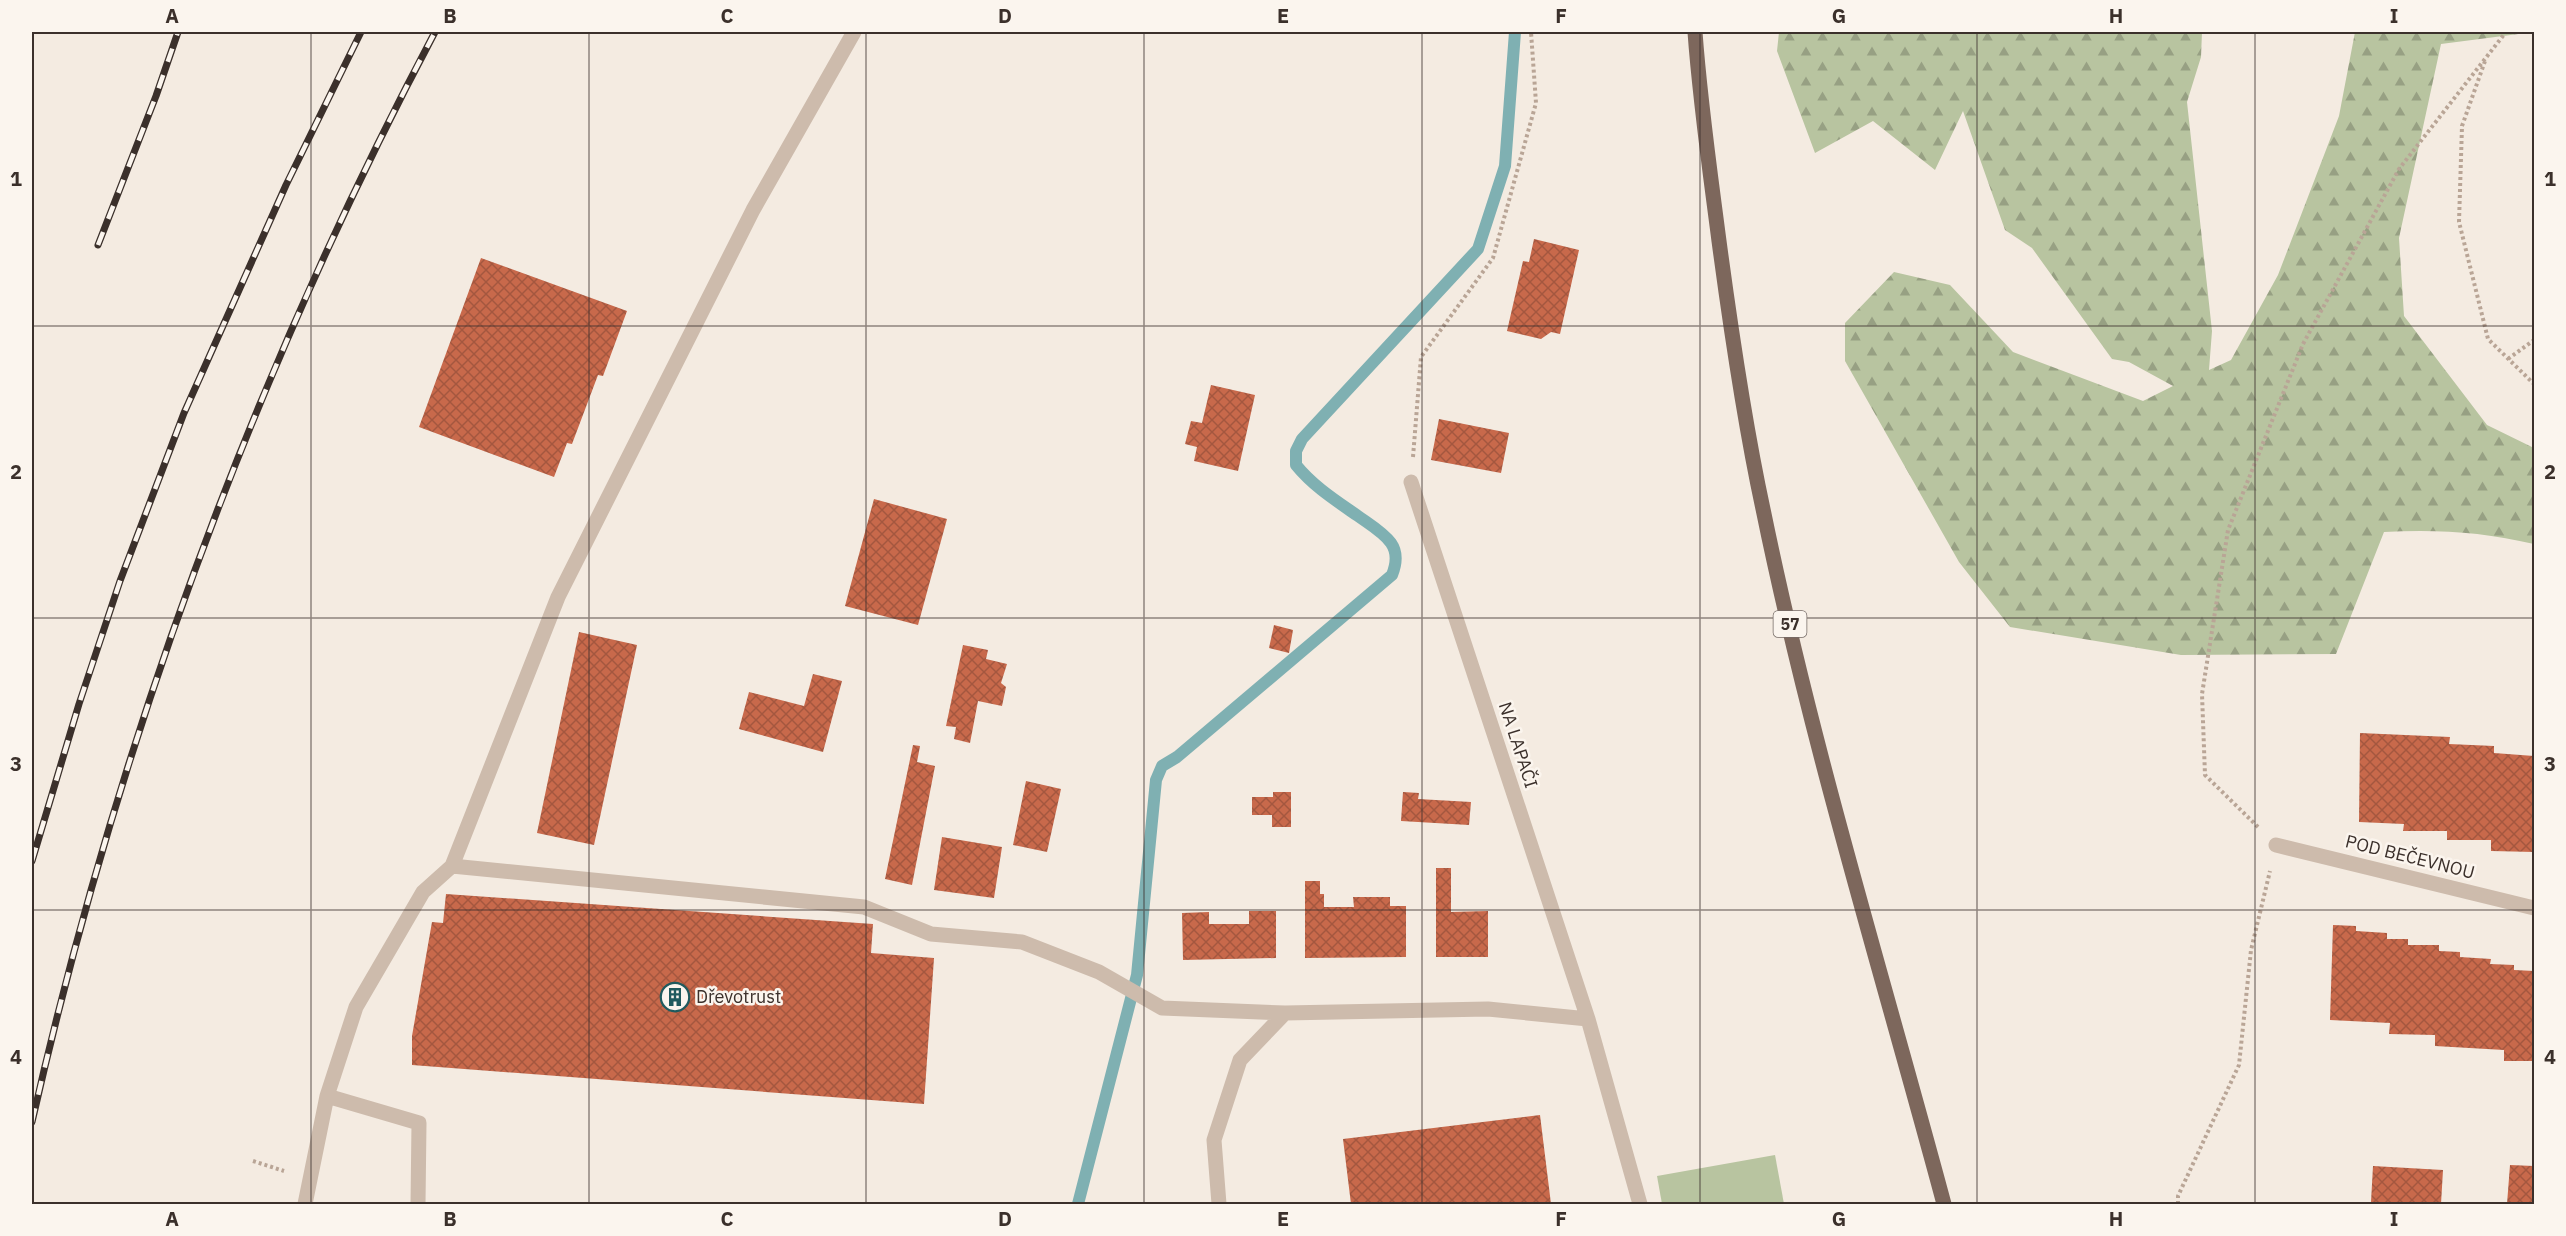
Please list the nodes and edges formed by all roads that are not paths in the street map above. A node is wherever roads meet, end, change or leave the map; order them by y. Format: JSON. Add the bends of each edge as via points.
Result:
{"nodes":[{"id":1,"x":854,"y":32,"type":"edge"},
{"id":2,"x":1695,"y":32,"type":"edge"},
{"id":3,"x":1412,"y":482,"type":"road end"},
{"id":4,"x":2276,"y":845,"type":"road end"},
{"id":5,"x":452,"y":866,"type":"junction"},
{"id":6,"x":2535,"y":908,"type":"edge"},
{"id":7,"x":1285,"y":1013,"type":"junction"},
{"id":8,"x":1588,"y":1019,"type":"junction"},
{"id":9,"x":327,"y":1096,"type":"junction"},
{"id":10,"x":305,"y":1204,"type":"edge"},
{"id":11,"x":418,"y":1204,"type":"edge"},
{"id":12,"x":1219,"y":1204,"type":"edge"},
{"id":13,"x":1640,"y":1204,"type":"edge"},
{"id":14,"x":1944,"y":1204,"type":"edge"}],
"edges":[{"from":1,"to":5,"type":"street","via":[[753,210],[558,597]]},
{"from":2,"to":14,"type":"main road","number":"57","via":[[1721,256],[1763,511],[1815,729]]},
{"from":3,"to":8,"type":"street","name":"NA LAPAČI"},
{"from":4,"to":6,"type":"street","name":"POD BEČEVNOU"},
{"from":5,"to":7,"type":"street","via":[[864,907],[931,934],[1022,942],[1109,978],[1162,1008]]},
{"from":5,"to":9,"type":"street","via":[[423,892],[357,1007]]},
{"from":7,"to":8,"type":"street","via":[[1488,1009]]},
{"from":7,"to":12,"type":"street","via":[[1240,1060],[1214,1140]]},
{"from":8,"to":13,"type":"street","name":"NA LAPAČI"},
{"from":9,"to":10,"type":"street"},
{"from":9,"to":11,"type":"street","via":[[419,1123]]}]}
